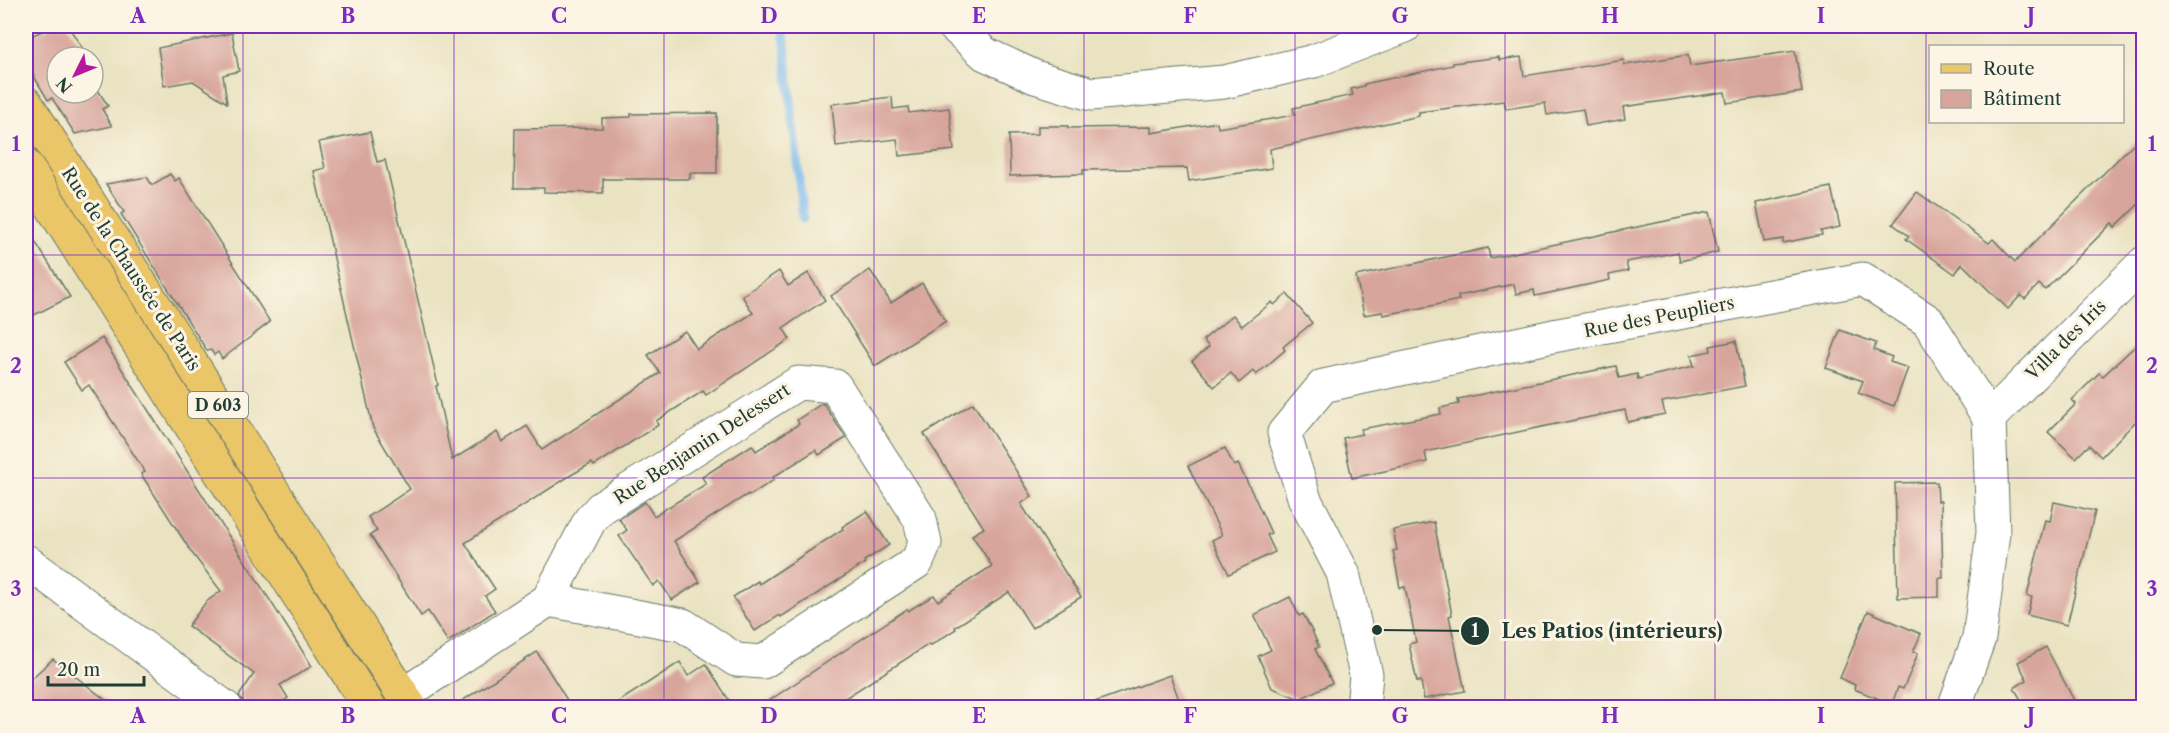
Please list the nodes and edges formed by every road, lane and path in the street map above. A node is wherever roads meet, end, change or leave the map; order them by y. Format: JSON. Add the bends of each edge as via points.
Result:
{"nodes":[{"id":1,"x":954,"y":26,"type":"edge"},
{"id":2,"x":1405,"y":26,"type":"edge"},
{"id":3,"x":26,"y":103,"type":"edge"},
{"id":4,"x":26,"y":166,"type":"edge"},
{"id":5,"x":2144,"y":262,"type":"edge"},
{"id":6,"x":1989,"y":418,"type":"junction"},
{"id":7,"x":26,"y":561,"type":"edge"},
{"id":8,"x":548,"y":600,"type":"junction"},
{"id":9,"x":407,"y":701,"type":"edge"},
{"id":10,"x":226,"y":708,"type":"edge"},
{"id":11,"x":370,"y":708,"type":"edge"},
{"id":12,"x":1363,"y":708,"type":"edge"},
{"id":13,"x":1954,"y":708,"type":"edge"}],
"edges":[{"from":1,"to":2,"type":"street","via":[[985,54],[1035,77],[1091,94],[1224,82],[1314,62]]},
{"from":3,"to":9,"type":"main road","name":"Rue de la Chaussée de Paris","number":"D 603"},
{"from":4,"to":11,"type":"main road","name":"Rue de la Chaussée de Paris","number":"D 603"},
{"from":5,"to":6,"type":"street","name":"Villa des Iris"},
{"from":6,"to":12,"type":"street","name":"Rue des Peupliers","via":[[1928,321],[1863,279],[1553,336],[1323,386],[1284,433],[1305,500],[1343,573],[1366,675]]},
{"from":6,"to":13,"type":"street","via":[[1993,533],[1979,639]]},
{"from":7,"to":10,"type":"street"},
{"from":8,"to":8,"type":"street","name":"Rue Benjamin Delessert","via":[[683,625],[736,660],[763,662],[917,562],[925,543],[920,519],[835,386],[798,383],[601,508],[590,520]]},
{"from":8,"to":9,"type":"street","name":"Rue Benjamin Delessert"}]}
